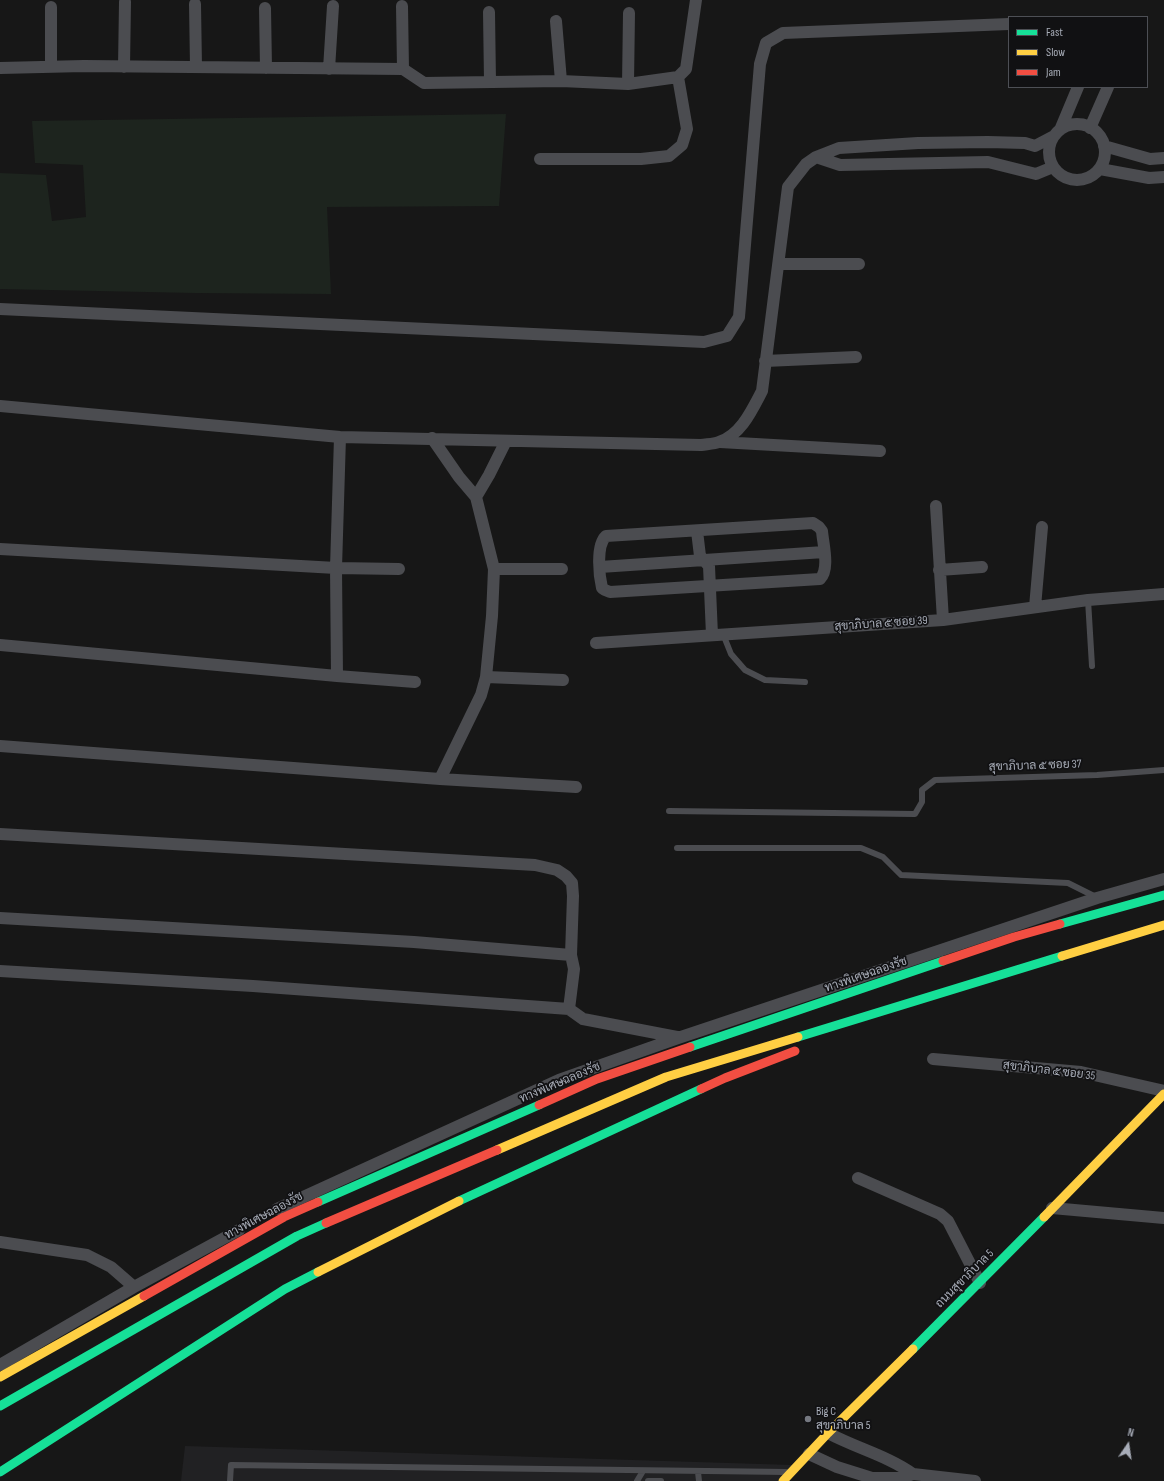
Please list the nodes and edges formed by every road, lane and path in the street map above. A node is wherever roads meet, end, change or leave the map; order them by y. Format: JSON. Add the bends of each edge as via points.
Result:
{"nodes":[{"id":1,"x":696,"y":0,"type":"edge"},
{"id":2,"x":125,"y":2,"type":"dead end"},
{"id":3,"x":195,"y":4,"type":"dead end"},
{"id":4,"x":333,"y":6,"type":"dead end"},
{"id":5,"x":402,"y":6,"type":"dead end"},
{"id":6,"x":51,"y":7,"type":"dead end"},
{"id":7,"x":265,"y":8,"type":"dead end"},
{"id":8,"x":489,"y":12,"type":"dead end"},
{"id":9,"x":629,"y":13,"type":"dead end"},
{"id":10,"x":556,"y":21,"type":"dead end"},
{"id":11,"x":1008,"y":24,"type":"edge"},
{"id":12,"x":124,"y":66,"type":"junction"},
{"id":13,"x":51,"y":67,"type":"junction"},
{"id":14,"x":196,"y":67,"type":"junction"},
{"id":15,"x":0,"y":68,"type":"edge"},
{"id":16,"x":266,"y":68,"type":"junction"},
{"id":17,"x":329,"y":69,"type":"junction"},
{"id":18,"x":403,"y":69,"type":"junction"},
{"id":19,"x":678,"y":77,"type":"junction"},
{"id":20,"x":561,"y":81,"type":"junction"},
{"id":21,"x":490,"y":82,"type":"junction"},
{"id":22,"x":628,"y":84,"type":"junction"},
{"id":23,"x":1078,"y":88,"type":"edge"},
{"id":24,"x":1108,"y":88,"type":"edge"},
{"id":25,"x":1090,"y":128,"type":"junction"},
{"id":26,"x":1057,"y":133,"type":"junction"},
{"id":27,"x":988,"y":142,"type":"junction"},
{"id":28,"x":918,"y":143,"type":"junction"},
{"id":29,"x":1104,"y":146,"type":"junction"},
{"id":30,"x":816,"y":157,"type":"junction"},
{"id":31,"x":1164,"y":158,"type":"edge"},
{"id":32,"x":540,"y":159,"type":"dead end"},
{"id":33,"x":988,"y":162,"type":"junction"},
{"id":34,"x":920,"y":164,"type":"junction"},
{"id":35,"x":1053,"y":167,"type":"junction"},
{"id":36,"x":1100,"y":169,"type":"junction"},
{"id":37,"x":1164,"y":177,"type":"edge"},
{"id":38,"x":778,"y":264,"type":"junction"},
{"id":39,"x":859,"y":264,"type":"dead end"},
{"id":40,"x":0,"y":309,"type":"edge"},
{"id":41,"x":856,"y":357,"type":"dead end"},
{"id":42,"x":765,"y":361,"type":"junction"},
{"id":43,"x":1,"y":408,"type":"edge"},
{"id":44,"x":340,"y":437,"type":"junction"},
{"id":45,"x":432,"y":438,"type":"junction"},
{"id":46,"x":506,"y":441,"type":"junction"},
{"id":47,"x":720,"y":442,"type":"junction"},
{"id":48,"x":880,"y":451,"type":"dead end"},
{"id":49,"x":476,"y":497,"type":"junction"},
{"id":50,"x":936,"y":506,"type":"dead end"},
{"id":51,"x":1042,"y":527,"type":"dead end"},
{"id":52,"x":697,"y":531,"type":"junction"},
{"id":53,"x":0,"y":549,"type":"edge"},
{"id":54,"x":824,"y":552,"type":"junction"},
{"id":55,"x":702,"y":560,"type":"junction"},
{"id":56,"x":600,"y":567,"type":"junction"},
{"id":57,"x":982,"y":567,"type":"dead end"},
{"id":58,"x":336,"y":568,"type":"junction"},
{"id":59,"x":399,"y":569,"type":"dead end"},
{"id":60,"x":494,"y":569,"type":"junction"},
{"id":61,"x":562,"y":569,"type":"dead end"},
{"id":62,"x":939,"y":570,"type":"junction"},
{"id":63,"x":710,"y":586,"type":"junction"},
{"id":64,"x":1164,"y":594,"type":"edge"},
{"id":65,"x":1088,"y":600,"type":"junction"},
{"id":66,"x":1035,"y":607,"type":"junction"},
{"id":67,"x":943,"y":620,"type":"junction"},
{"id":68,"x":718,"y":634,"type":"junction"},
{"id":69,"x":596,"y":643,"type":"dead end"},
{"id":70,"x":0,"y":645,"type":"edge"},
{"id":71,"x":1092,"y":666,"type":"dead end"},
{"id":72,"x":337,"y":676,"type":"junction"},
{"id":73,"x":486,"y":677,"type":"junction"},
{"id":74,"x":563,"y":680,"type":"dead end"},
{"id":75,"x":415,"y":682,"type":"dead end"},
{"id":76,"x":805,"y":682,"type":"dead end"},
{"id":77,"x":0,"y":746,"type":"edge"},
{"id":78,"x":1164,"y":770,"type":"edge"},
{"id":79,"x":440,"y":779,"type":"junction"},
{"id":80,"x":576,"y":787,"type":"dead end"},
{"id":81,"x":668,"y":811,"type":"dead end"},
{"id":82,"x":0,"y":834,"type":"edge"},
{"id":83,"x":677,"y":848,"type":"dead end"},
{"id":84,"x":1164,"y":879,"type":"edge"},
{"id":85,"x":1164,"y":895,"type":"edge"},
{"id":86,"x":1097,"y":898,"type":"junction"},
{"id":87,"x":0,"y":918,"type":"edge"},
{"id":88,"x":1164,"y":925,"type":"edge"},
{"id":89,"x":571,"y":955,"type":"junction"},
{"id":90,"x":0,"y":971,"type":"edge"},
{"id":91,"x":956,"y":988,"type":"junction"},
{"id":92,"x":569,"y":1009,"type":"junction"},
{"id":93,"x":837,"y":1035,"type":"dead end"},
{"id":94,"x":678,"y":1038,"type":"junction"},
{"id":95,"x":807,"y":1046,"type":"dead end"},
{"id":96,"x":933,"y":1059,"type":"dead end"},
{"id":97,"x":1164,"y":1093,"type":"edge"},
{"id":98,"x":858,"y":1178,"type":"dead end"},
{"id":99,"x":1052,"y":1208,"type":"junction"},
{"id":100,"x":1164,"y":1218,"type":"edge"},
{"id":101,"x":0,"y":1242,"type":"edge"},
{"id":102,"x":980,"y":1283,"type":"junction"},
{"id":103,"x":134,"y":1287,"type":"junction"},
{"id":104,"x":0,"y":1364,"type":"edge"},
{"id":105,"x":0,"y":1377,"type":"edge"},
{"id":106,"x":0,"y":1406,"type":"edge"},
{"id":107,"x":828,"y":1433,"type":"junction"},
{"id":108,"x":809,"y":1454,"type":"junction"},
{"id":109,"x":643,"y":1471,"type":"junction"},
{"id":110,"x":0,"y":1472,"type":"edge"},
{"id":111,"x":698,"y":1472,"type":"junction"},
{"id":112,"x":792,"y":1472,"type":"junction"},
{"id":113,"x":914,"y":1474,"type":"junction"},
{"id":114,"x":230,"y":1481,"type":"edge"},
{"id":115,"x":637,"y":1481,"type":"edge"},
{"id":116,"x":648,"y":1481,"type":"edge"},
{"id":117,"x":660,"y":1481,"type":"edge"},
{"id":118,"x":699,"y":1481,"type":"edge"},
{"id":119,"x":784,"y":1481,"type":"edge"},
{"id":120,"x":975,"y":1481,"type":"edge"}],
"edges":[{"from":1,"to":19,"type":"street","via":[[686,69]]},
{"from":2,"to":12,"type":"street"},
{"from":3,"to":14,"type":"street"},
{"from":4,"to":17,"type":"street"},
{"from":5,"to":18,"type":"street"},
{"from":6,"to":13,"type":"street"},
{"from":7,"to":16,"type":"street"},
{"from":8,"to":21,"type":"street"},
{"from":9,"to":22,"type":"street"},
{"from":10,"to":20,"type":"street"},
{"from":11,"to":40,"type":"street","via":[[783,33],[766,43],[760,64],[739,317],[728,336],[704,342]]},
{"from":12,"to":13,"type":"street"},
{"from":12,"to":14,"type":"street"},
{"from":13,"to":15,"type":"street"},
{"from":14,"to":16,"type":"street"},
{"from":16,"to":17,"type":"street"},
{"from":17,"to":18,"type":"street"},
{"from":18,"to":21,"type":"street","via":[[424,83]]},
{"from":19,"to":22,"type":"street"},
{"from":19,"to":32,"type":"street","via":[[686,129],[682,145],[669,156],[641,159]]},
{"from":20,"to":21,"type":"street"},
{"from":20,"to":22,"type":"street"},
{"from":23,"to":26,"type":"street"},
{"from":24,"to":25,"type":"street"},
{"from":25,"to":26,"type":"street","via":[[1074,124]]},
{"from":25,"to":29,"type":"street","via":[[1096,132]]},
{"from":26,"to":27,"type":"street","via":[[1035,146],[1025,143]]},
{"from":26,"to":35,"type":"street","via":[[1048,151]]},
{"from":27,"to":28,"type":"street"},
{"from":27,"to":33,"type":"street"},
{"from":28,"to":30,"type":"street","via":[[839,148]]},
{"from":28,"to":34,"type":"street"},
{"from":29,"to":31,"type":"street","via":[[1150,159]]},
{"from":29,"to":36,"type":"street","via":[[1104,162]]},
{"from":30,"to":34,"type":"street","via":[[840,165]]},
{"from":30,"to":38,"type":"street","via":[[806,164],[788,187]]},
{"from":33,"to":34,"type":"street"},
{"from":33,"to":35,"type":"street","via":[[1036,174]]},
{"from":35,"to":36,"type":"street","via":[[1064,177],[1079,181],[1087,179]]},
{"from":36,"to":37,"type":"street","via":[[1149,178]]},
{"from":38,"to":39,"type":"street"},
{"from":38,"to":42,"type":"street"},
{"from":41,"to":42,"type":"street"},
{"from":42,"to":47,"type":"street","via":[[762,391],[750,414],[738,431]]},
{"from":43,"to":44,"type":"street"},
{"from":44,"to":45,"type":"street"},
{"from":44,"to":58,"type":"street"},
{"from":45,"to":46,"type":"street"},
{"from":45,"to":49,"type":"street"},
{"from":46,"to":47,"type":"street","via":[[701,445]]},
{"from":46,"to":49,"type":"street"},
{"from":47,"to":48,"type":"street"},
{"from":49,"to":60,"type":"street"},
{"from":50,"to":62,"type":"street"},
{"from":51,"to":66,"type":"street"},
{"from":52,"to":54,"type":"street","via":[[813,524],[822,531]]},
{"from":52,"to":55,"type":"street"},
{"from":52,"to":56,"type":"street","via":[[606,536],[602,539],[599,551]]},
{"from":53,"to":58,"type":"street"},
{"from":54,"to":55,"type":"street"},
{"from":54,"to":63,"type":"street","via":[[826,568],[820,579]]},
{"from":55,"to":56,"type":"street"},
{"from":55,"to":63,"type":"street","via":[[709,566]]},
{"from":56,"to":63,"type":"street","via":[[602,588],[610,592]]},
{"from":57,"to":62,"type":"street"},
{"from":58,"to":59,"type":"street"},
{"from":58,"to":72,"type":"street"},
{"from":60,"to":61,"type":"street"},
{"from":60,"to":73,"type":"street"},
{"from":62,"to":67,"type":"street"},
{"from":63,"to":68,"type":"street"},
{"from":64,"to":65,"type":"street","name":"สุขาภิบาล ๕ ซอย 39"},
{"from":65,"to":66,"type":"street","name":"สุขาภิบาล ๕ ซอย 39"},
{"from":65,"to":71,"type":"lane"},
{"from":66,"to":67,"type":"street","name":"สุขาภิบาล ๕ ซอย 39"},
{"from":67,"to":68,"type":"street","name":"สุขาภิบาล ๕ ซอย 39"},
{"from":68,"to":69,"type":"street","name":"สุขาภิบาล ๕ ซอย 39"},
{"from":68,"to":76,"type":"lane","via":[[745,670],[765,680]]},
{"from":70,"to":72,"type":"street"},
{"from":72,"to":75,"type":"street"},
{"from":73,"to":74,"type":"street"},
{"from":73,"to":79,"type":"street","via":[[481,695]]},
{"from":77,"to":79,"type":"street"},
{"from":78,"to":81,"type":"lane","name":"สุขาภิบาล ๕ ซอย 37","via":[[1097,775],[934,780],[922,790],[922,802],[915,814]]},
{"from":79,"to":80,"type":"street"},
{"from":82,"to":89,"type":"street","via":[[535,864],[557,870],[572,883]]},
{"from":83,"to":86,"type":"lane","via":[[861,848],[883,858],[901,875],[1068,883]]},
{"from":84,"to":86,"type":"street"},
{"from":85,"to":105,"type":"main road","name":"ทางพิเศษฉลองรัช","via":[[1014,937],[597,1079],[284,1217]]},
{"from":86,"to":94,"type":"street"},
{"from":87,"to":89,"type":"street","via":[[414,942]]},
{"from":88,"to":91,"type":"main road"},
{"from":89,"to":92,"type":"street","via":[[574,968]]},
{"from":90,"to":92,"type":"street"},
{"from":91,"to":93,"type":"main road"},
{"from":91,"to":106,"type":"main road","via":[[666,1077],[297,1236]]},
{"from":92,"to":94,"type":"street","via":[[583,1019]]},
{"from":94,"to":103,"type":"street","via":[[559,1080],[288,1203]]},
{"from":95,"to":110,"type":"main road","via":[[725,1078],[609,1131],[440,1210],[285,1289]]},
{"from":96,"to":97,"type":"street","name":"สุขาภิบาล ๕ ซอย 35","via":[[1081,1072]]},
{"from":97,"to":99,"type":"main road","name":"ถนนสุขาภิบาล 5"},
{"from":98,"to":102,"type":"street","via":[[940,1214],[948,1221]]},
{"from":99,"to":100,"type":"street"},
{"from":99,"to":102,"type":"main road","name":"ถนนสุขาภิบาล 5"},
{"from":101,"to":103,"type":"street","via":[[87,1255],[111,1266]]},
{"from":102,"to":107,"type":"main road","name":"ถนนสุขาภิบาล 5"},
{"from":103,"to":104,"type":"street"},
{"from":107,"to":108,"type":"main road","name":"ถนนสุขาภิบาล 5"},
{"from":107,"to":113,"type":"street","via":[[848,1444],[901,1465]]},
{"from":108,"to":112,"type":"main road","name":"ถนนสุขาภิบาล 5"},
{"from":108,"to":113,"type":"street","via":[[837,1467],[872,1478],[902,1478]]},
{"from":109,"to":111,"type":"lane"},
{"from":109,"to":114,"type":"lane","via":[[231,1465]]},
{"from":109,"to":115,"type":"lane"},
{"from":111,"to":112,"type":"lane"},
{"from":111,"to":118,"type":"lane"},
{"from":112,"to":119,"type":"main road","name":"ถนนสุขาภิบาล 5"},
{"from":113,"to":120,"type":"street"},
{"from":116,"to":117,"type":"lane"}]}
